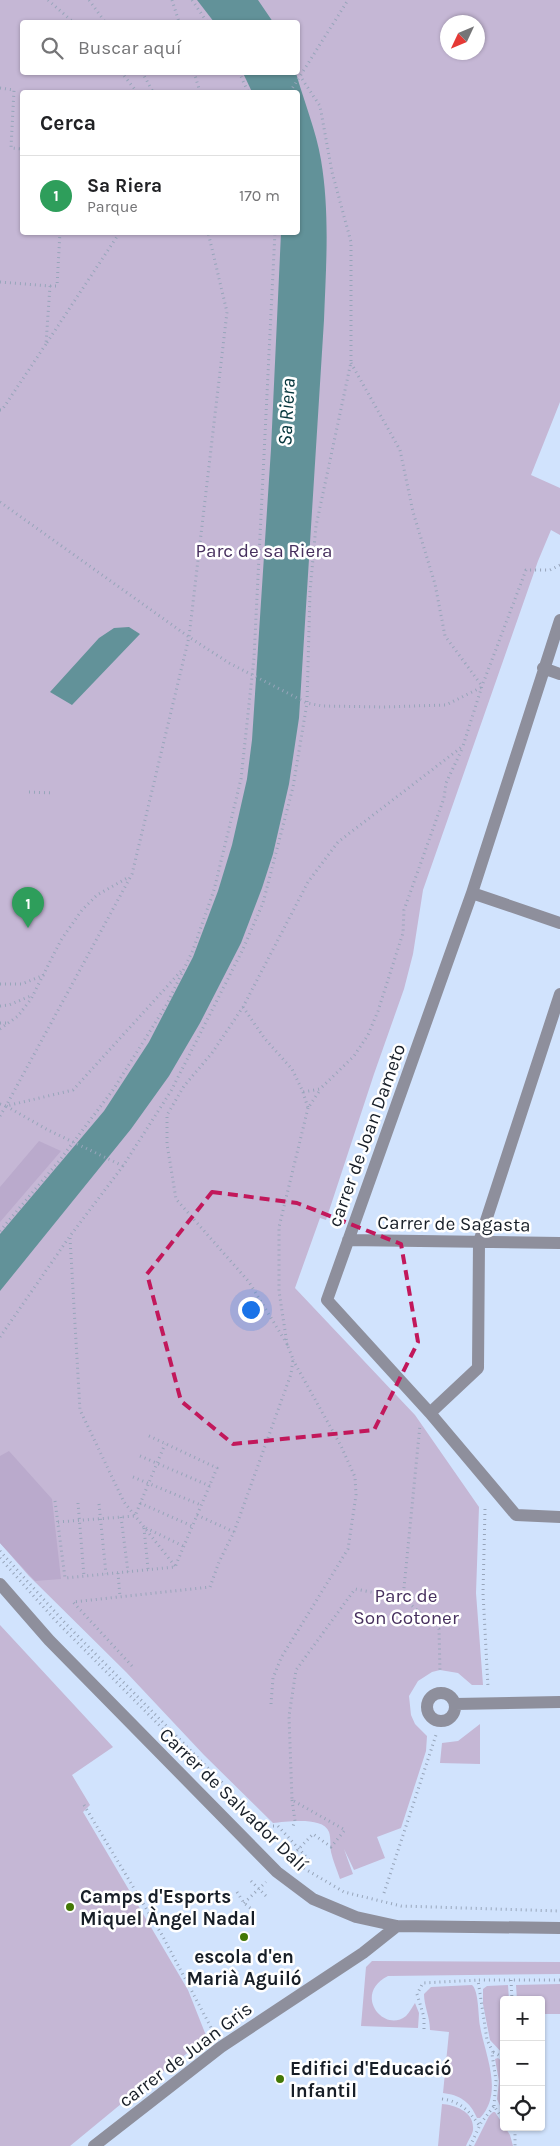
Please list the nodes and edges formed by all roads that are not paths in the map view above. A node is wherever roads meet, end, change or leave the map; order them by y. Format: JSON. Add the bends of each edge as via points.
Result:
{"nodes":[{"id":1,"x":560,"y":620,"type":"edge"},
{"id":2,"x":543,"y":668,"type":"junction"},
{"id":3,"x":560,"y":674,"type":"edge"},
{"id":4,"x":472,"y":893,"type":"junction"},
{"id":5,"x":560,"y":923,"type":"edge"},
{"id":6,"x":560,"y":994,"type":"edge"},
{"id":7,"x":348,"y":1240,"type":"junction"},
{"id":8,"x":479,"y":1242,"type":"junction"},
{"id":9,"x":560,"y":1243,"type":"edge"},
{"id":10,"x":430,"y":1413,"type":"junction"},
{"id":11,"x":560,"y":1517,"type":"edge"},
{"id":12,"x":0,"y":1584,"type":"edge"},
{"id":13,"x":560,"y":1702,"type":"edge"},
{"id":14,"x":456,"y":1704,"type":"dead end"},
{"id":15,"x":397,"y":1926,"type":"junction"},
{"id":16,"x":560,"y":1928,"type":"edge"},
{"id":17,"x":94,"y":2146,"type":"edge"}],
"edges":[{"from":1,"to":2,"type":"street","name":"carrer de Joan Dameto"},
{"from":2,"to":3,"type":"street"},
{"from":2,"to":4,"type":"street","name":"carrer de Joan Dameto"},
{"from":4,"to":5,"type":"street"},
{"from":4,"to":7,"type":"street","name":"carrer de Joan Dameto"},
{"from":6,"to":8,"type":"street"},
{"from":7,"to":8,"type":"street","name":"Carrer de Sagasta"},
{"from":7,"to":10,"type":"street","name":"carrer de Joan Dameto","via":[[328,1300]]},
{"from":8,"to":9,"type":"street","name":"Carrer de Sagasta"},
{"from":8,"to":10,"type":"street","via":[[478,1368]]},
{"from":10,"to":11,"type":"street","name":"carrer de Joan Dameto","via":[[516,1515]]},
{"from":12,"to":15,"type":"street","name":"Carrer de Salvador Dalí","via":[[48,1640],[277,1872],[313,1899],[356,1917]]},
{"from":13,"to":14,"type":"street"},
{"from":15,"to":16,"type":"street","name":"Carrer de Salvador Dalí"},
{"from":15,"to":17,"type":"street","name":"carrer de Juan Gris","via":[[363,1953],[221,2047]]}]}
